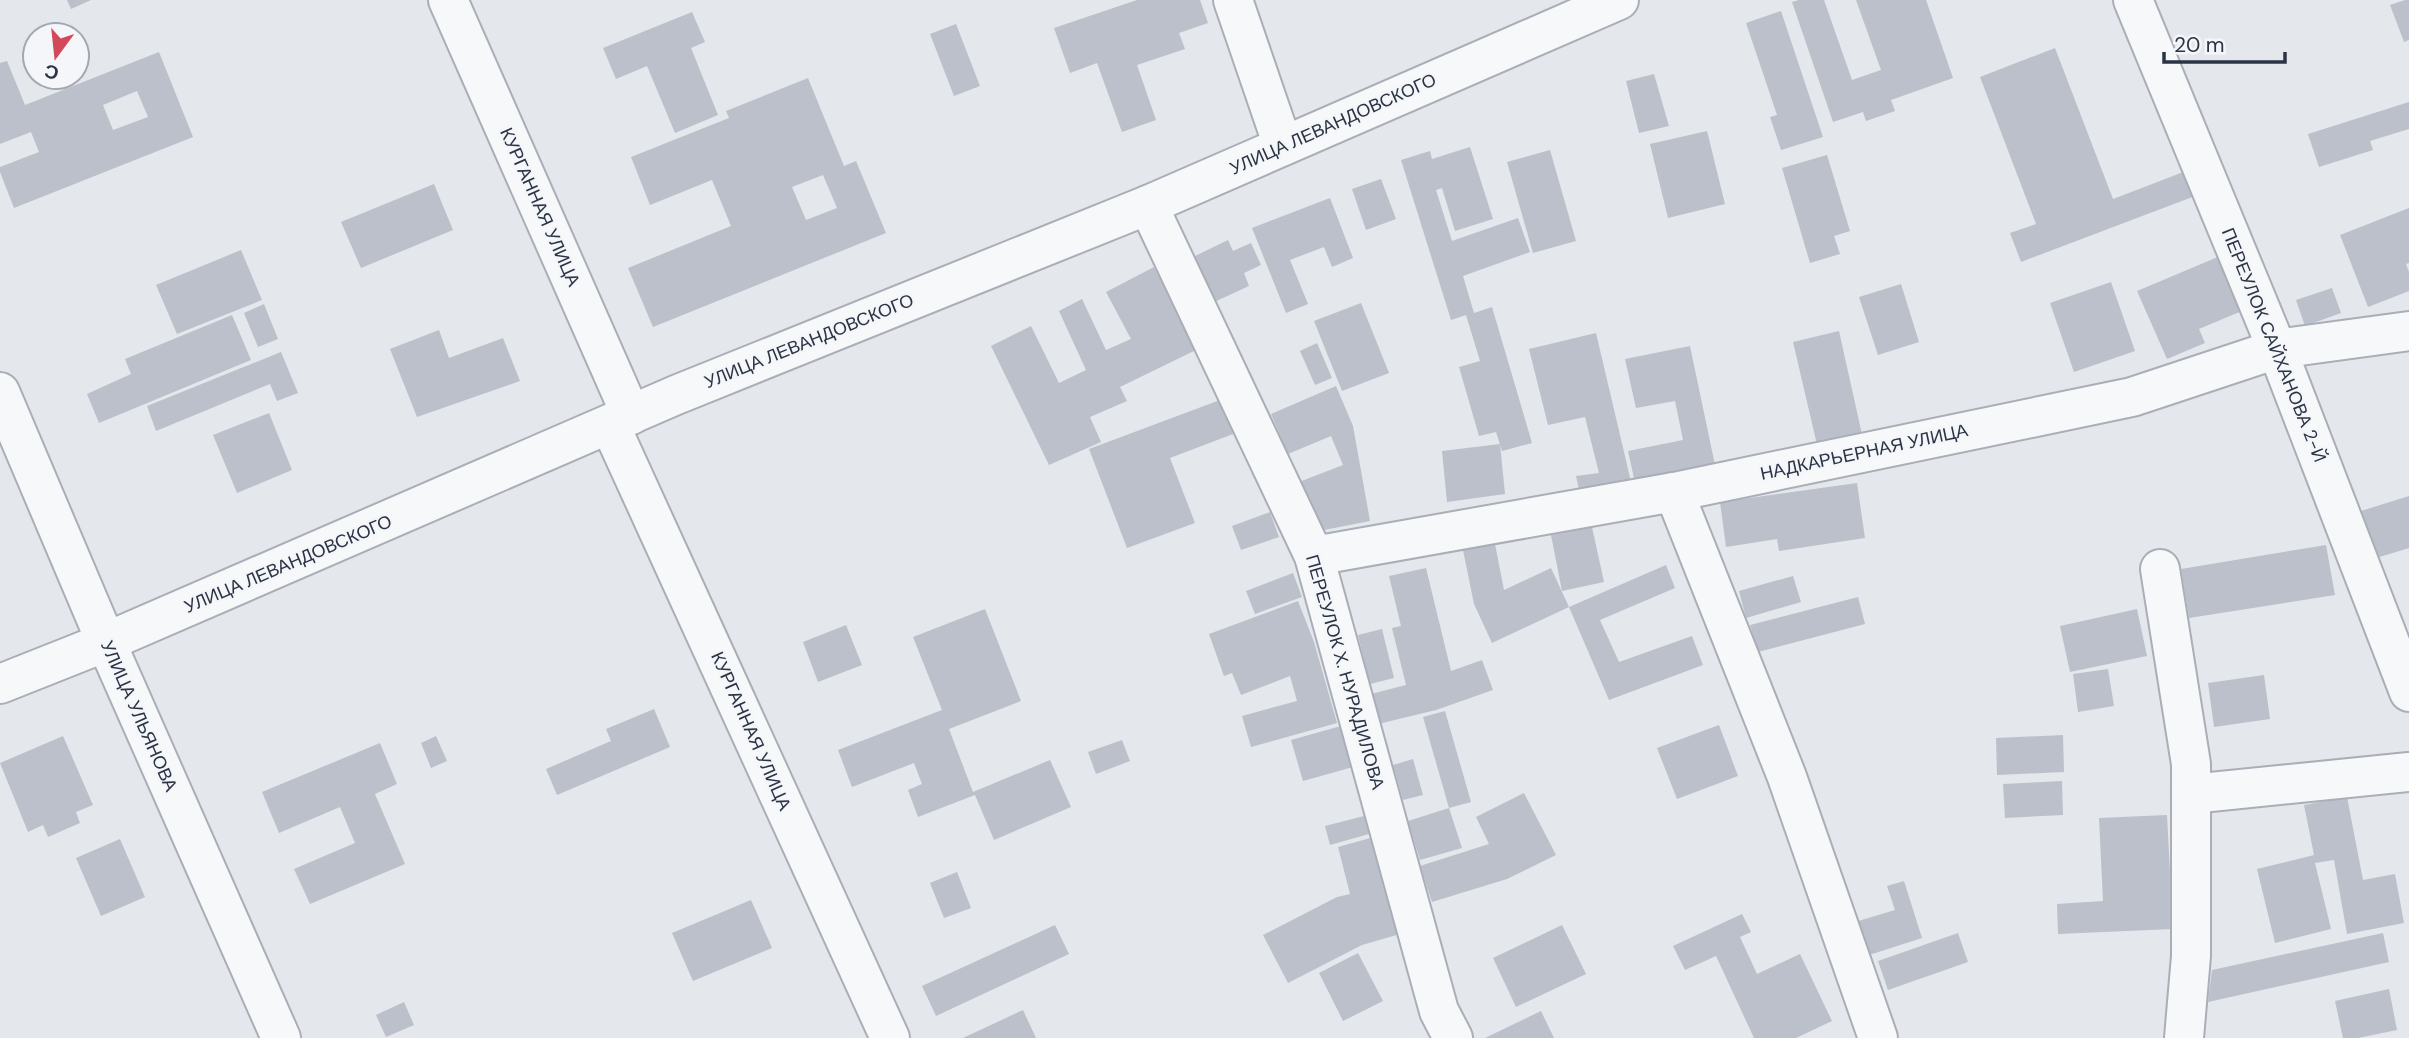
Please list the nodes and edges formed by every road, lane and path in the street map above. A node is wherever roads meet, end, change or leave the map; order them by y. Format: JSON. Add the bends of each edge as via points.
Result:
{"nodes":[{"id":1,"x":448,"y":0,"type":"edge"},
{"id":2,"x":1233,"y":0,"type":"edge"},
{"id":3,"x":1619,"y":0,"type":"edge"},
{"id":4,"x":2133,"y":0,"type":"edge"},
{"id":5,"x":1283,"y":146,"type":"junction"},
{"id":6,"x":1148,"y":205,"type":"junction"},
{"id":7,"x":2409,"y":331,"type":"edge"},
{"id":8,"x":2277,"y":349,"type":"junction"},
{"id":9,"x":0,"y":392,"type":"edge"},
{"id":10,"x":621,"y":420,"type":"junction"},
{"id":11,"x":1674,"y":492,"type":"junction"},
{"id":12,"x":1314,"y":556,"type":"junction"},
{"id":13,"x":2160,"y":569,"type":"dead end"},
{"id":14,"x":106,"y":642,"type":"junction"},
{"id":15,"x":0,"y":684,"type":"edge"},
{"id":16,"x":2409,"y":692,"type":"edge"},
{"id":17,"x":2409,"y":772,"type":"edge"},
{"id":18,"x":2191,"y":794,"type":"junction"},
{"id":19,"x":281,"y":1038,"type":"edge"},
{"id":20,"x":890,"y":1038,"type":"edge"},
{"id":21,"x":1453,"y":1038,"type":"edge"},
{"id":22,"x":1878,"y":1038,"type":"edge"},
{"id":23,"x":2184,"y":1038,"type":"edge"}],
"edges":[{"from":1,"to":10,"type":"street","name":"КУРГАННАЯ УЛИЦА"},
{"from":2,"to":5,"type":"street"},
{"from":3,"to":5,"type":"street","name":"УЛИЦА ЛЕВАНДОВСКОГО"},
{"from":4,"to":8,"type":"street","name":"ПЕРЕУЛОК САЙХАНОВА 2-Й"},
{"from":5,"to":6,"type":"street","name":"УЛИЦА ЛЕВАНДОВСКОГО"},
{"from":6,"to":10,"type":"street","name":"УЛИЦА ЛЕВАНДОВСКОГО"},
{"from":6,"to":12,"type":"street","name":"ПЕРЕУЛОК Х. НУРАДИЛОВА"},
{"from":7,"to":8,"type":"street","name":"НАДКАРЬЕРНАЯ УЛИЦА"},
{"from":8,"to":11,"type":"street","name":"НАДКАРЬЕРНАЯ УЛИЦА","via":[[2132,397]]},
{"from":8,"to":16,"type":"street","name":"ПЕРЕУЛОК САЙХАНОВА 2-Й"},
{"from":9,"to":14,"type":"street","name":"УЛИЦА УЛЬЯНОВА"},
{"from":10,"to":14,"type":"street","name":"УЛИЦА ЛЕВАНДОВСКОГО"},
{"from":10,"to":20,"type":"street","name":"КУРГАННАЯ УЛИЦА"},
{"from":11,"to":12,"type":"street","name":"НАДКАРЬЕРНАЯ УЛИЦА"},
{"from":11,"to":22,"type":"street","via":[[1787,778]]},
{"from":12,"to":21,"type":"street","name":"ПЕРЕУЛОК Х. НУРАДИЛОВА","via":[[1439,1012]]},
{"from":13,"to":18,"type":"street","via":[[2191,764]]},
{"from":14,"to":15,"type":"street","name":"УЛИЦА ЛЕВАНДОВСКОГО"},
{"from":14,"to":19,"type":"street","name":"УЛИЦА УЛЬЯНОВА"},
{"from":17,"to":18,"type":"street"},
{"from":18,"to":23,"type":"street","via":[[2191,956]]}]}
